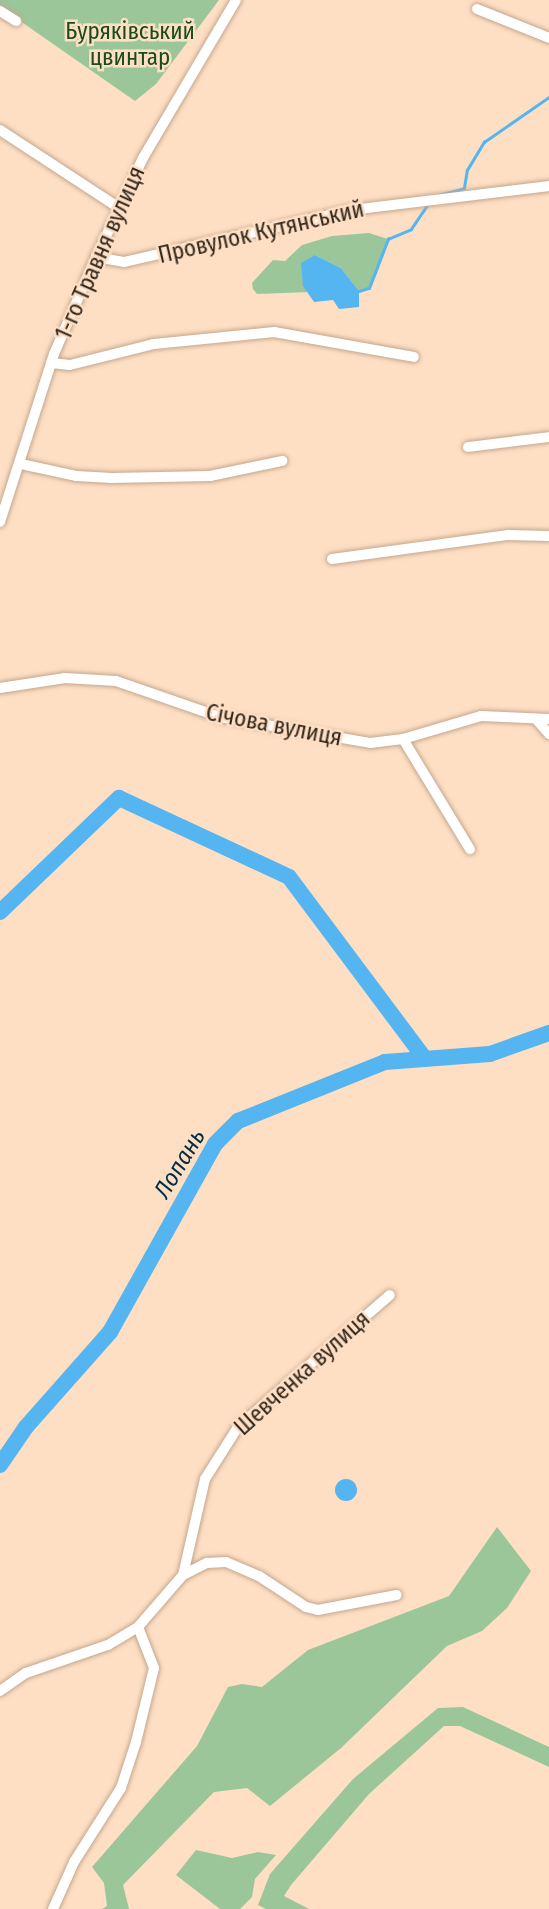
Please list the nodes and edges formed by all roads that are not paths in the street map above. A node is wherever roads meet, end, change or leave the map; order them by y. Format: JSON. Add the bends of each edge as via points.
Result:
{"nodes":[{"id":1,"x":236,"y":0,"type":"edge"},
{"id":2,"x":477,"y":9,"type":"dead end"},
{"id":3,"x":0,"y":11,"type":"edge"},
{"id":4,"x":16,"y":21,"type":"dead end"},
{"id":5,"x":549,"y":38,"type":"edge"},
{"id":6,"x":0,"y":130,"type":"edge"},
{"id":7,"x":549,"y":186,"type":"edge"},
{"id":8,"x":119,"y":208,"type":"junction"},
{"id":9,"x":96,"y":257,"type":"junction"},
{"id":10,"x":414,"y":357,"type":"dead end"},
{"id":11,"x":51,"y":363,"type":"junction"},
{"id":12,"x":549,"y":436,"type":"edge"},
{"id":13,"x":468,"y":447,"type":"dead end"},
{"id":14,"x":282,"y":461,"type":"dead end"},
{"id":15,"x":21,"y":464,"type":"junction"},
{"id":16,"x":0,"y":522,"type":"edge"},
{"id":17,"x":549,"y":536,"type":"edge"},
{"id":18,"x":332,"y":559,"type":"dead end"},
{"id":19,"x":0,"y":688,"type":"edge"},
{"id":20,"x":536,"y":719,"type":"junction"},
{"id":21,"x":549,"y":719,"type":"edge"},
{"id":22,"x":549,"y":734,"type":"edge"},
{"id":23,"x":403,"y":739,"type":"junction"},
{"id":24,"x":470,"y":849,"type":"dead end"},
{"id":25,"x":390,"y":1295,"type":"dead end"},
{"id":26,"x":183,"y":1575,"type":"junction"},
{"id":27,"x":397,"y":1595,"type":"dead end"},
{"id":28,"x":138,"y":1627,"type":"junction"},
{"id":29,"x":0,"y":1691,"type":"edge"},
{"id":30,"x":53,"y":1909,"type":"edge"}],
"edges":[{"from":1,"to":8,"type":"street","name":"1-го Травня вулиця","via":[[143,158]]},
{"from":2,"to":5,"type":"street"},
{"from":3,"to":4,"type":"street"},
{"from":6,"to":8,"type":"street"},
{"from":7,"to":9,"type":"street","name":"Провулок Кутянський","via":[[271,225],[124,262]]},
{"from":8,"to":9,"type":"street","name":"1-го Травня вулиця"},
{"from":9,"to":11,"type":"street","name":"1-го Травня вулиця"},
{"from":10,"to":11,"type":"street","via":[[274,332],[154,344],[70,365]]},
{"from":11,"to":15,"type":"street","name":"1-го Травня вулиця"},
{"from":12,"to":13,"type":"street"},
{"from":14,"to":15,"type":"street","via":[[210,476],[113,478],[76,477]]},
{"from":15,"to":16,"type":"street","name":"1-го Травня вулиця"},
{"from":17,"to":18,"type":"street","via":[[508,535]]},
{"from":19,"to":23,"type":"street","name":"Січова вулиця","via":[[65,678],[116,681],[220,718],[278,730],[370,743]]},
{"from":20,"to":21,"type":"street","name":"Січова вулиця"},
{"from":20,"to":22,"type":"street"},
{"from":20,"to":23,"type":"street","name":"Січова вулиця","via":[[481,716]]},
{"from":23,"to":24,"type":"street"},
{"from":25,"to":26,"type":"street","name":"Шевченка вулиця","via":[[238,1427],[205,1479]]},
{"from":26,"to":27,"type":"street","name":"Шевченка вулиця","via":[[207,1563],[226,1562],[318,1610]]},
{"from":26,"to":28,"type":"street","name":"Шевченка вулиця"},
{"from":28,"to":29,"type":"street","name":"Шевченка вулиця","via":[[108,1645],[26,1673]]},
{"from":28,"to":30,"type":"street","via":[[154,1668],[136,1742],[121,1788],[74,1862]]}]}
